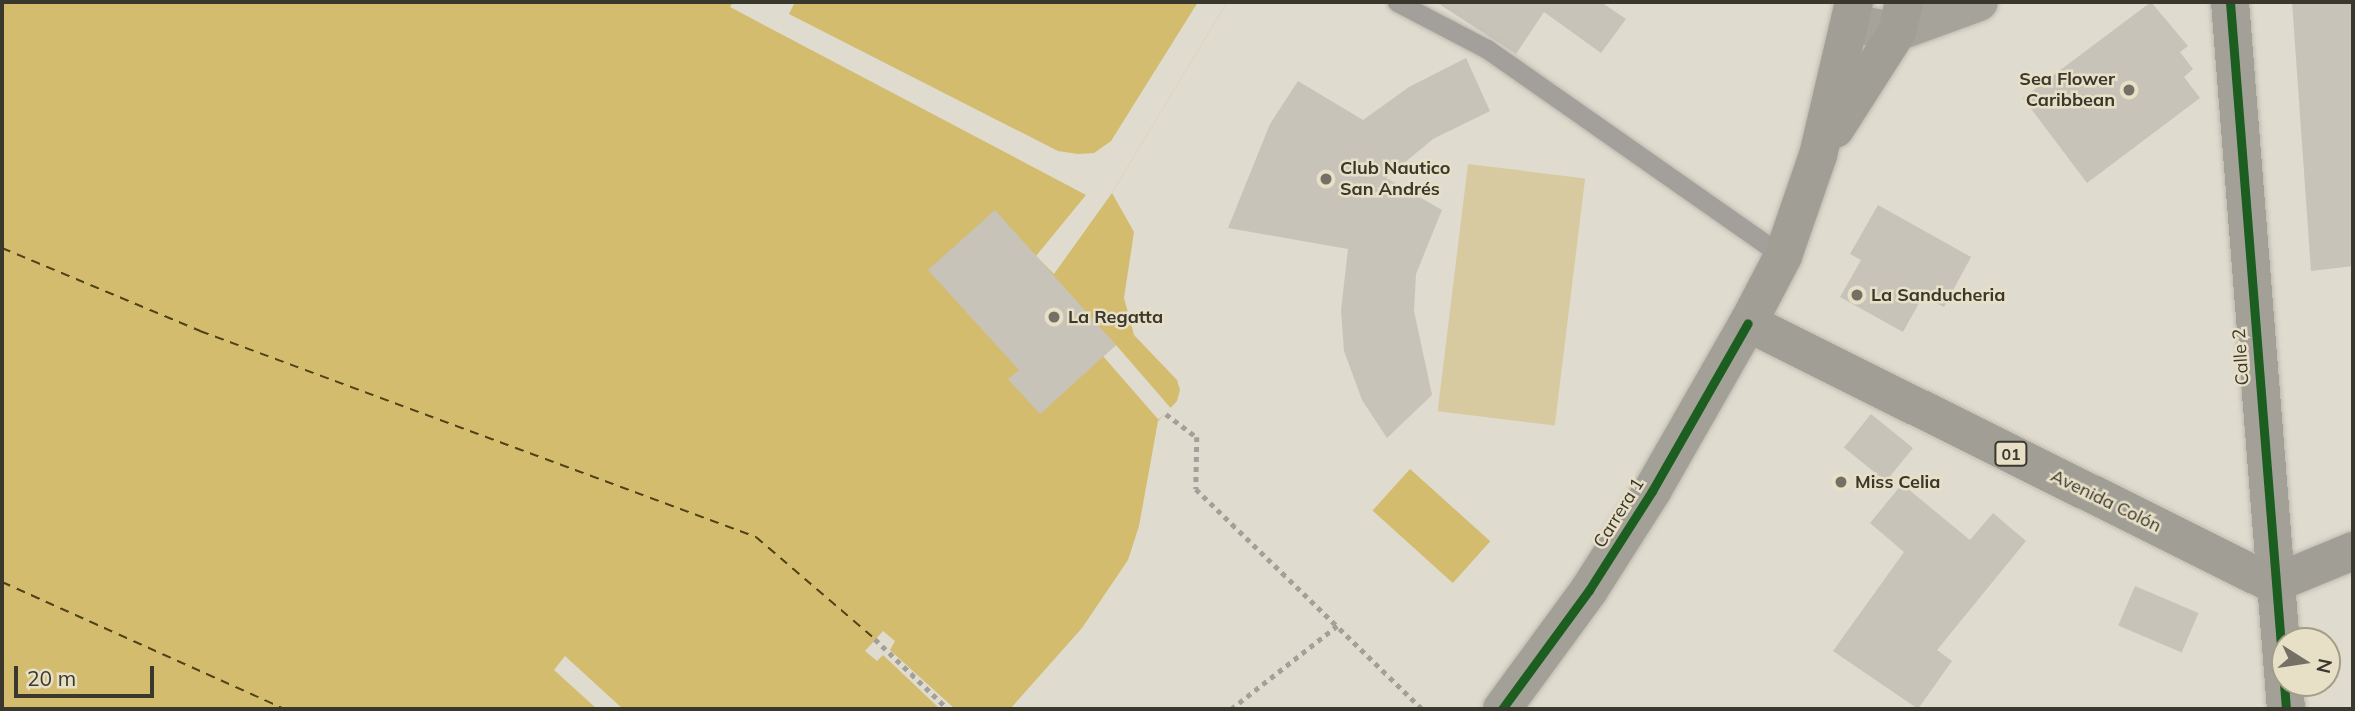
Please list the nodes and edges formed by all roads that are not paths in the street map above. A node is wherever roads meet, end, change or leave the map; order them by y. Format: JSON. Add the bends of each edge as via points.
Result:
{"nodes":[{"id":1,"x":1397,"y":2,"type":"edge"},
{"id":2,"x":1979,"y":2,"type":"edge"},
{"id":3,"x":2230,"y":2,"type":"edge"},
{"id":4,"x":1852,"y":12,"type":"edge"},
{"id":5,"x":1900,"y":17,"type":"edge"},
{"id":6,"x":1818,"y":155,"type":"junction"},
{"id":7,"x":1783,"y":256,"type":"junction"},
{"id":8,"x":1748,"y":323,"type":"junction"},
{"id":9,"x":2353,"y":551,"type":"edge"},
{"id":10,"x":2273,"y":584,"type":"junction"},
{"id":11,"x":1502,"y":709,"type":"edge"},
{"id":12,"x":2286,"y":709,"type":"edge"}],
"edges":[{"from":1,"to":7,"type":"lane","via":[[1487,48]]},
{"from":2,"to":5,"type":"main road"},
{"from":3,"to":10,"type":"street","name":"Calle 2"},
{"from":4,"to":5,"type":"main road"},
{"from":4,"to":6,"type":"highway","name":"Carrera 1"},
{"from":5,"to":6,"type":"highway","name":"Carrera 1"},
{"from":6,"to":7,"type":"highway","name":"Carrera 1"},
{"from":7,"to":8,"type":"highway","name":"Carrera 1"},
{"from":8,"to":10,"type":"highway","name":"Avenida Colón","number":"01"},
{"from":8,"to":11,"type":"street","name":"Carrera 1","via":[[1652,491]]},
{"from":9,"to":10,"type":"highway"},
{"from":10,"to":12,"type":"street","name":"Calle 2"}]}
